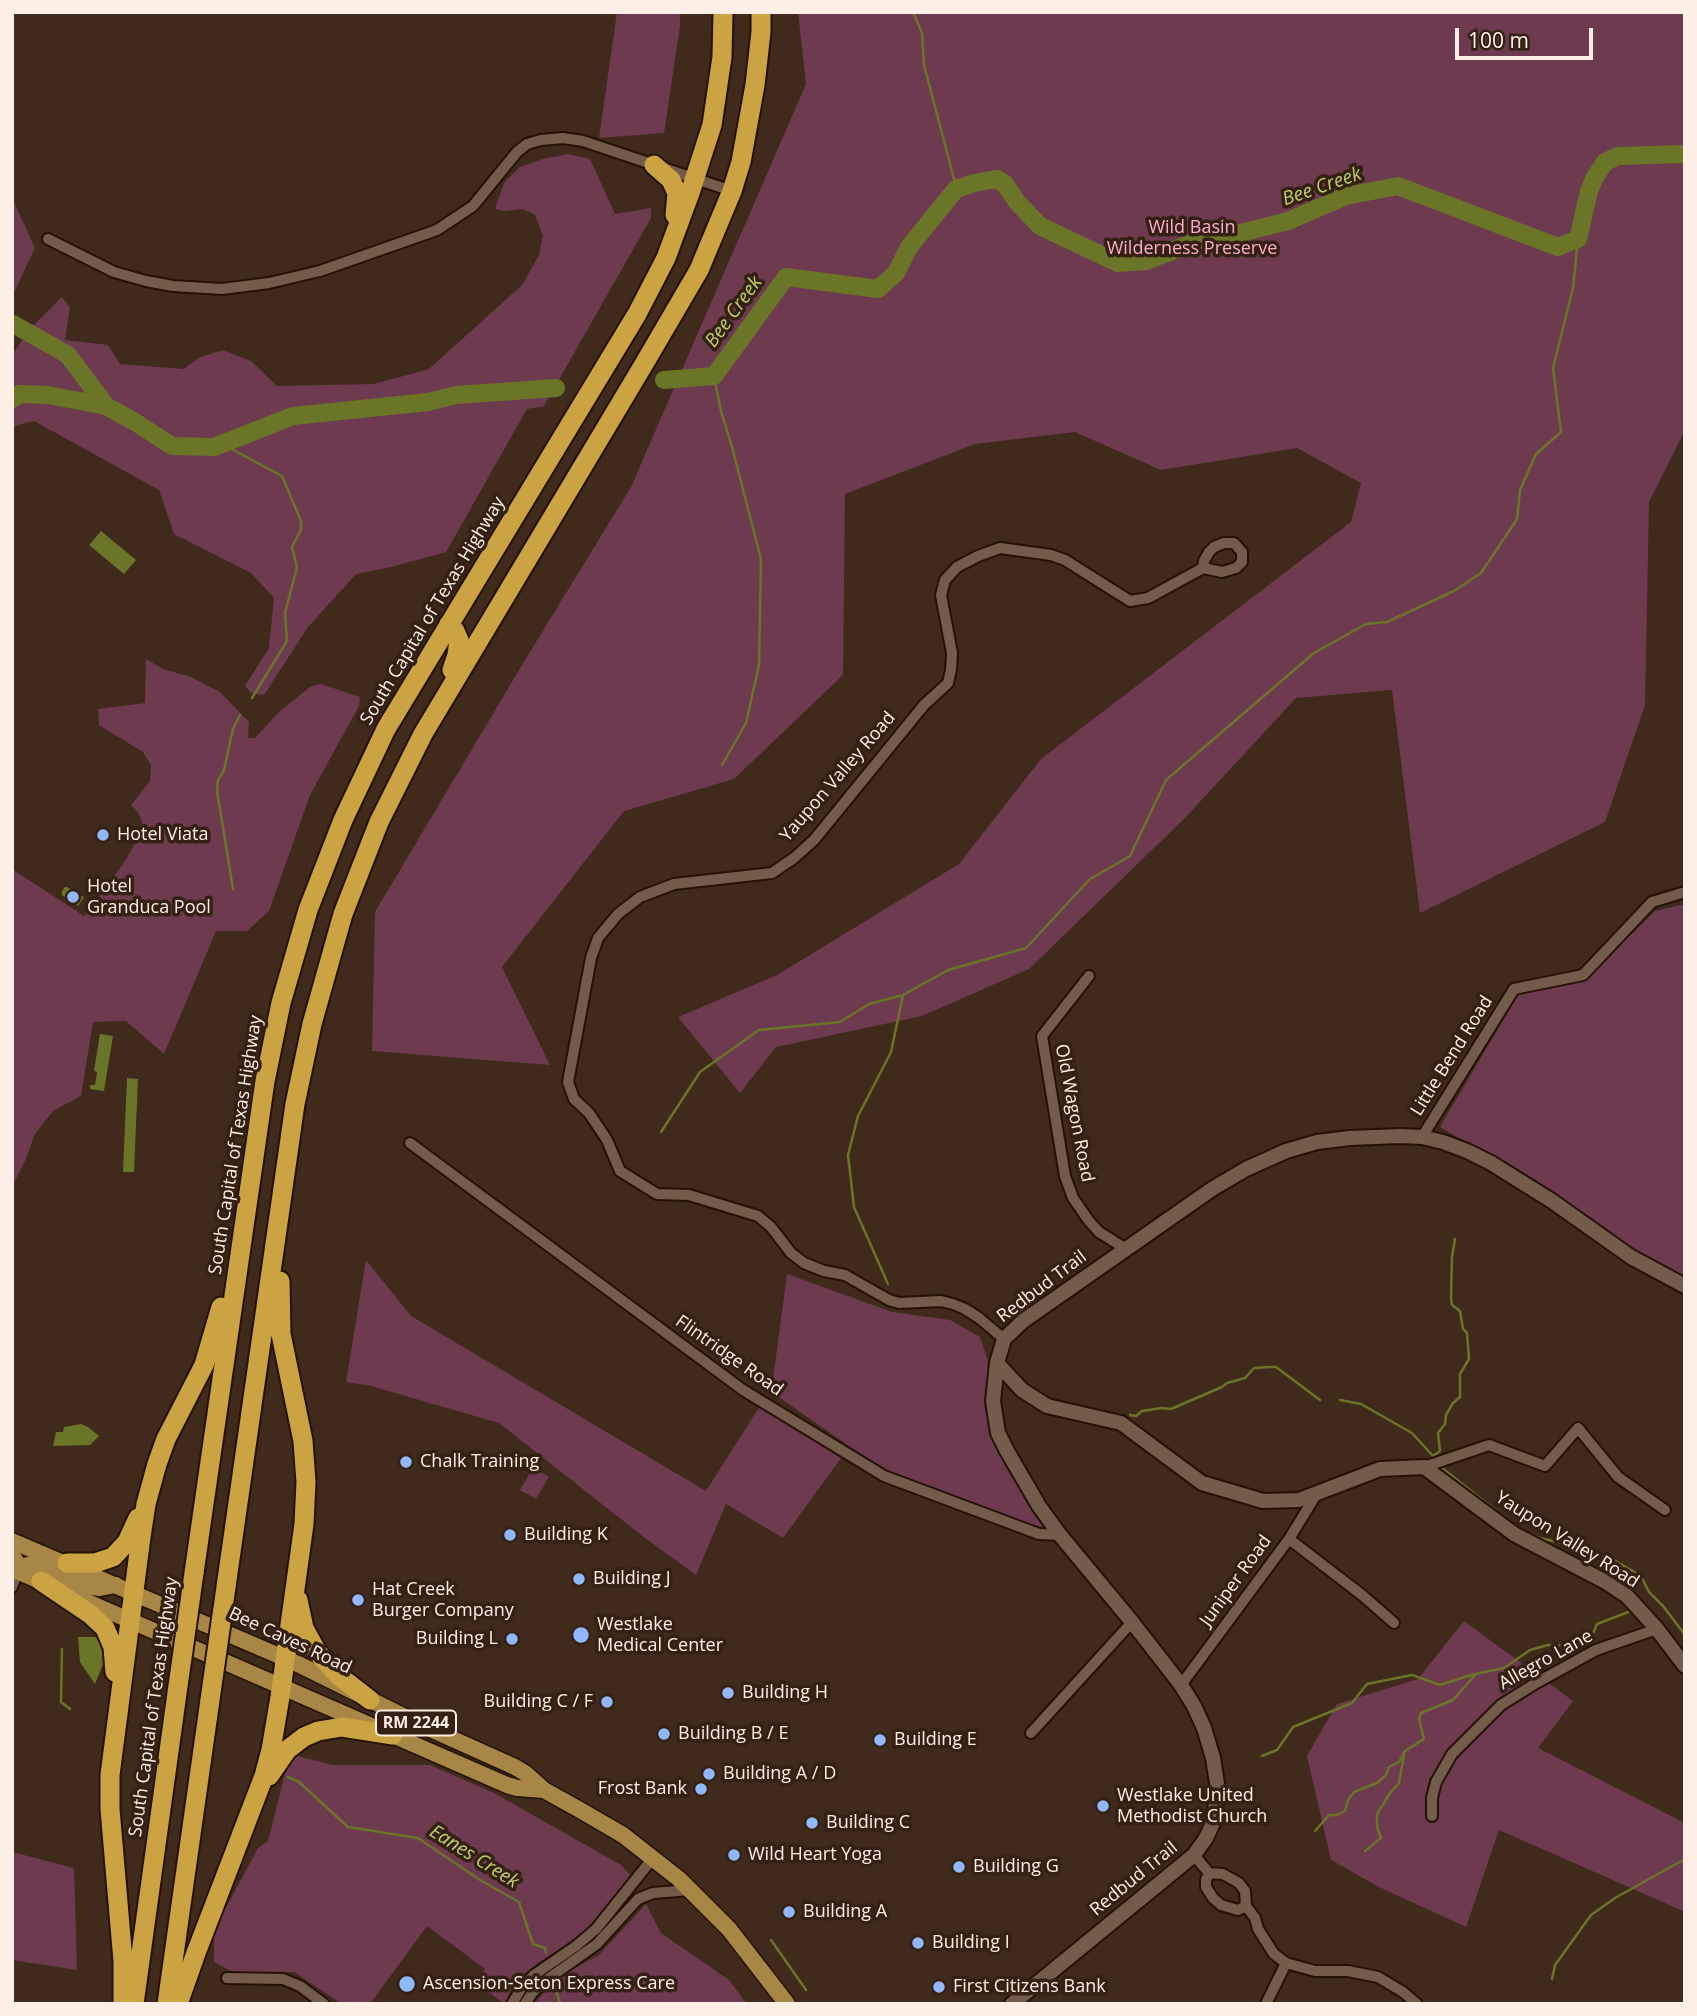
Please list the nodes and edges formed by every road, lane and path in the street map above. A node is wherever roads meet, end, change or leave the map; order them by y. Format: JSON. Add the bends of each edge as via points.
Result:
{"nodes":[{"id":1,"x":723,"y":12,"type":"edge"},
{"id":2,"x":761,"y":12,"type":"edge"},
{"id":3,"x":654,"y":165,"type":"junction"},
{"id":4,"x":695,"y":179,"type":"junction"},
{"id":5,"x":732,"y":191,"type":"junction"},
{"id":6,"x":48,"y":239,"type":"dead end"},
{"id":7,"x":666,"y":258,"type":"junction"},
{"id":8,"x":1203,"y":568,"type":"dead end"},
{"id":9,"x":510,"y":586,"type":"junction"},
{"id":10,"x":449,"y":624,"type":"junction"},
{"id":11,"x":431,"y":720,"type":"junction"},
{"id":12,"x":1685,"y":892,"type":"edge"},
{"id":13,"x":1089,"y":976,"type":"dead end"},
{"id":14,"x":289,"y":1137,"type":"junction"},
{"id":15,"x":1422,"y":1137,"type":"junction"},
{"id":16,"x":410,"y":1143,"type":"dead end"},
{"id":17,"x":250,"y":1176,"type":"junction"},
{"id":18,"x":1126,"y":1249,"type":"junction"},
{"id":19,"x":1685,"y":1286,"type":"edge"},
{"id":20,"x":1004,"y":1339,"type":"junction"},
{"id":21,"x":997,"y":1363,"type":"junction"},
{"id":22,"x":1022,"y":1390,"type":"junction"},
{"id":23,"x":993,"y":1401,"type":"junction"},
{"id":24,"x":1424,"y":1467,"type":"junction"},
{"id":25,"x":150,"y":1488,"type":"junction"},
{"id":26,"x":1316,"y":1495,"type":"junction"},
{"id":27,"x":1665,"y":1510,"type":"dead end"},
{"id":28,"x":1060,"y":1535,"type":"junction"},
{"id":29,"x":1289,"y":1539,"type":"junction"},
{"id":30,"x":12,"y":1541,"type":"edge"},
{"id":31,"x":12,"y":1555,"type":"edge"},
{"id":32,"x":66,"y":1563,"type":"junction"},
{"id":33,"x":296,"y":1575,"type":"junction"},
{"id":34,"x":14,"y":1576,"type":"edge"},
{"id":35,"x":41,"y":1581,"type":"junction"},
{"id":36,"x":125,"y":1588,"type":"junction"},
{"id":37,"x":130,"y":1620,"type":"junction"},
{"id":38,"x":1132,"y":1622,"type":"junction"},
{"id":39,"x":1394,"y":1623,"type":"dead end"},
{"id":40,"x":1657,"y":1629,"type":"junction"},
{"id":41,"x":285,"y":1658,"type":"junction"},
{"id":42,"x":1685,"y":1666,"type":"edge"},
{"id":43,"x":1181,"y":1685,"type":"junction"},
{"id":44,"x":281,"y":1686,"type":"junction"},
{"id":45,"x":370,"y":1700,"type":"junction"},
{"id":46,"x":115,"y":1724,"type":"junction"},
{"id":47,"x":1031,"y":1733,"type":"dead end"},
{"id":48,"x":393,"y":1735,"type":"junction"},
{"id":49,"x":544,"y":1790,"type":"junction"},
{"id":50,"x":255,"y":1801,"type":"junction"},
{"id":51,"x":1432,"y":1816,"type":"dead end"},
{"id":52,"x":1194,"y":1855,"type":"junction"},
{"id":53,"x":653,"y":1858,"type":"junction"},
{"id":54,"x":1209,"y":1873,"type":"junction"},
{"id":55,"x":691,"y":1890,"type":"junction"},
{"id":56,"x":1246,"y":1906,"type":"junction"},
{"id":57,"x":1286,"y":1963,"type":"junction"},
{"id":58,"x":227,"y":1978,"type":"dead end"},
{"id":59,"x":122,"y":2004,"type":"edge"},
{"id":60,"x":134,"y":2004,"type":"edge"},
{"id":61,"x":167,"y":2004,"type":"edge"},
{"id":62,"x":178,"y":2004,"type":"edge"},
{"id":63,"x":324,"y":2004,"type":"edge"},
{"id":64,"x":512,"y":2004,"type":"edge"},
{"id":65,"x":525,"y":2004,"type":"edge"},
{"id":66,"x":788,"y":2004,"type":"edge"},
{"id":67,"x":1012,"y":2004,"type":"edge"},
{"id":68,"x":1266,"y":2004,"type":"edge"},
{"id":69,"x":1417,"y":2004,"type":"edge"}],
"edges":[{"from":1,"to":4,"type":"highway","name":"South Capital of Texas Highway","via":[[717,97]]},
{"from":2,"to":5,"type":"highway","via":[[755,85]]},
{"from":3,"to":4,"type":"street"},
{"from":3,"to":6,"type":"street","via":[[583,141],[563,138],[527,144],[473,206],[437,230],[320,271],[244,287],[200,288],[146,281],[114,272]]},
{"from":3,"to":7,"type":"highway","via":[[671,180],[677,193]]},
{"from":4,"to":5,"type":"street"},
{"from":4,"to":7,"type":"highway","name":"South Capital of Texas Highway"},
{"from":5,"to":9,"type":"highway","via":[[699,270]]},
{"from":7,"to":10,"type":"highway","name":"South Capital of Texas Highway","via":[[637,314]]},
{"from":8,"to":20,"type":"street","name":"Yaupon Valley Road","via":[[1148,598],[1130,601],[1051,555],[1000,548],[957,567],[945,580],[941,595],[952,653],[948,683],[924,705],[814,840],[772,873],[674,884],[640,897],[598,938],[591,958],[568,1082],[574,1099],[607,1140],[620,1171],[657,1194],[689,1195],[758,1216],[804,1263],[845,1275],[899,1303],[953,1304]]},
{"from":9,"to":10,"type":"highway","via":[[474,623]]},
{"from":9,"to":11,"type":"highway"},
{"from":10,"to":11,"type":"highway","via":[[457,635],[458,650]]},
{"from":10,"to":17,"type":"highway","name":"South Capital of Texas Highway","via":[[379,744],[318,881],[278,1018]]},
{"from":11,"to":14,"type":"highway","via":[[386,807],[343,914],[310,1032]]},
{"from":12,"to":15,"type":"street","name":"Little Bend Road","via":[[1652,902],[1583,975],[1514,989]]},
{"from":13,"to":18,"type":"street","name":"Old Wagon Road","via":[[1042,1036],[1065,1176],[1073,1198],[1099,1232]]},
{"from":14,"to":33,"type":"highway","via":[[280,1308],[306,1468]]},
{"from":14,"to":61,"type":"highway","bridge":true},
{"from":15,"to":18,"type":"street","name":"Redbud Trail","via":[[1350,1138],[1286,1151],[1212,1189]]},
{"from":15,"to":19,"type":"street","name":"Redbud Trail","via":[[1491,1163],[1631,1257]]},
{"from":16,"to":28,"type":"street","name":"Flintridge Road","via":[[743,1390],[849,1455],[884,1476],[1039,1534]]},
{"from":17,"to":25,"type":"highway","via":[[209,1351],[166,1439]]},
{"from":17,"to":60,"type":"highway","name":"South Capital of Texas Highway","bridge":true},
{"from":18,"to":20,"type":"street","name":"Redbud Trail"},
{"from":20,"to":21,"type":"street","name":"Redbud Trail"},
{"from":21,"to":22,"type":"street"},
{"from":21,"to":23,"type":"street","name":"Redbud Trail"},
{"from":22,"to":23,"type":"street","via":[[1006,1389]]},
{"from":22,"to":26,"type":"street","via":[[1047,1406],[1121,1423],[1202,1483],[1263,1501]]},
{"from":23,"to":28,"type":"street","name":"Redbud Trail","via":[[998,1433]]},
{"from":24,"to":26,"type":"street","via":[[1380,1469]]},
{"from":24,"to":27,"type":"street","via":[[1489,1445],[1545,1466],[1578,1428],[1618,1477]]},
{"from":24,"to":40,"type":"street","name":"Yaupon Valley Road","via":[[1514,1534],[1626,1596]]},
{"from":25,"to":32,"type":"highway","via":[[120,1551],[95,1563]]},
{"from":25,"to":36,"type":"highway"},
{"from":26,"to":29,"type":"street","name":"Juniper Road"},
{"from":28,"to":38,"type":"street","name":"Redbud Trail"},
{"from":29,"to":39,"type":"street"},
{"from":29,"to":43,"type":"street","name":"Juniper Road"},
{"from":30,"to":32,"type":"main road","name":"Bee Caves Road","number":"RM 2244"},
{"from":31,"to":34,"type":"main road","via":[[17,1563]]},
{"from":32,"to":36,"type":"main road","name":"Bee Caves Road","number":"RM 2244"},
{"from":33,"to":41,"type":"highway"},
{"from":33,"to":45,"type":"highway","via":[[301,1620],[311,1643],[331,1668]]},
{"from":34,"to":35,"type":"main road","name":"Bee Caves Road","number":"RM 2244"},
{"from":34,"to":36,"type":"main road","via":[[27,1565],[36,1565],[88,1586]]},
{"from":35,"to":37,"type":"main road","name":"Bee Caves Road","number":"RM 2244"},
{"from":35,"to":46,"type":"highway","via":[[96,1618],[111,1637]]},
{"from":36,"to":37,"type":"highway"},
{"from":36,"to":41,"type":"main road","name":"Bee Caves Road","number":"RM 2244"},
{"from":37,"to":44,"type":"main road","name":"Bee Caves Road","number":"RM 2244"},
{"from":37,"to":46,"type":"highway"},
{"from":38,"to":43,"type":"street","name":"Redbud Trail"},
{"from":38,"to":47,"type":"street"},
{"from":40,"to":42,"type":"street","name":"Yaupon Valley Road"},
{"from":40,"to":51,"type":"street","name":"Allegro Lane","via":[[1596,1650],[1501,1705],[1452,1754],[1436,1782]]},
{"from":41,"to":44,"type":"highway"},
{"from":41,"to":45,"type":"main road","name":"Bee Caves Road","number":"RM 2244"},
{"from":43,"to":52,"type":"street","name":"Redbud Trail","via":[[1204,1728],[1217,1783],[1213,1823]]},
{"from":44,"to":48,"type":"main road","name":"Bee Caves Road","number":"RM 2244"},
{"from":44,"to":50,"type":"highway","via":[[269,1759]]},
{"from":45,"to":49,"type":"main road","name":"Bee Caves Road","number":"RM 2244","via":[[515,1767]]},
{"from":46,"to":59,"type":"highway","via":[[109,1800],[123,1961]]},
{"from":48,"to":49,"type":"main road","name":"Bee Caves Road","number":"RM 2244","via":[[507,1785]]},
{"from":48,"to":50,"type":"highway","via":[[342,1727],[311,1734],[282,1755]]},
{"from":49,"to":53,"type":"main road","name":"Bee Caves Road","number":"RM 2244"},
{"from":50,"to":62,"type":"highway"},
{"from":52,"to":54,"type":"street"},
{"from":52,"to":67,"type":"street","name":"Redbud Trail"},
{"from":53,"to":55,"type":"main road","name":"Bee Caves Road","number":"RM 2244"},
{"from":53,"to":64,"type":"street","via":[[596,1929],[534,1975]]},
{"from":54,"to":56,"type":"street","via":[[1239,1883]]},
{"from":54,"to":56,"type":"street","via":[[1206,1887],[1213,1898],[1238,1910]]},
{"from":55,"to":65,"type":"street","via":[[638,1899],[597,1944],[542,1983]]},
{"from":55,"to":66,"type":"main road","name":"Bee Caves Road","number":"RM 2244","via":[[729,1929]]},
{"from":56,"to":57,"type":"street","via":[[1270,1948]]},
{"from":57,"to":68,"type":"street"},
{"from":57,"to":69,"type":"street","via":[[1315,1971],[1378,1977]]},
{"from":58,"to":63,"type":"street","via":[[289,1981]]}]}
